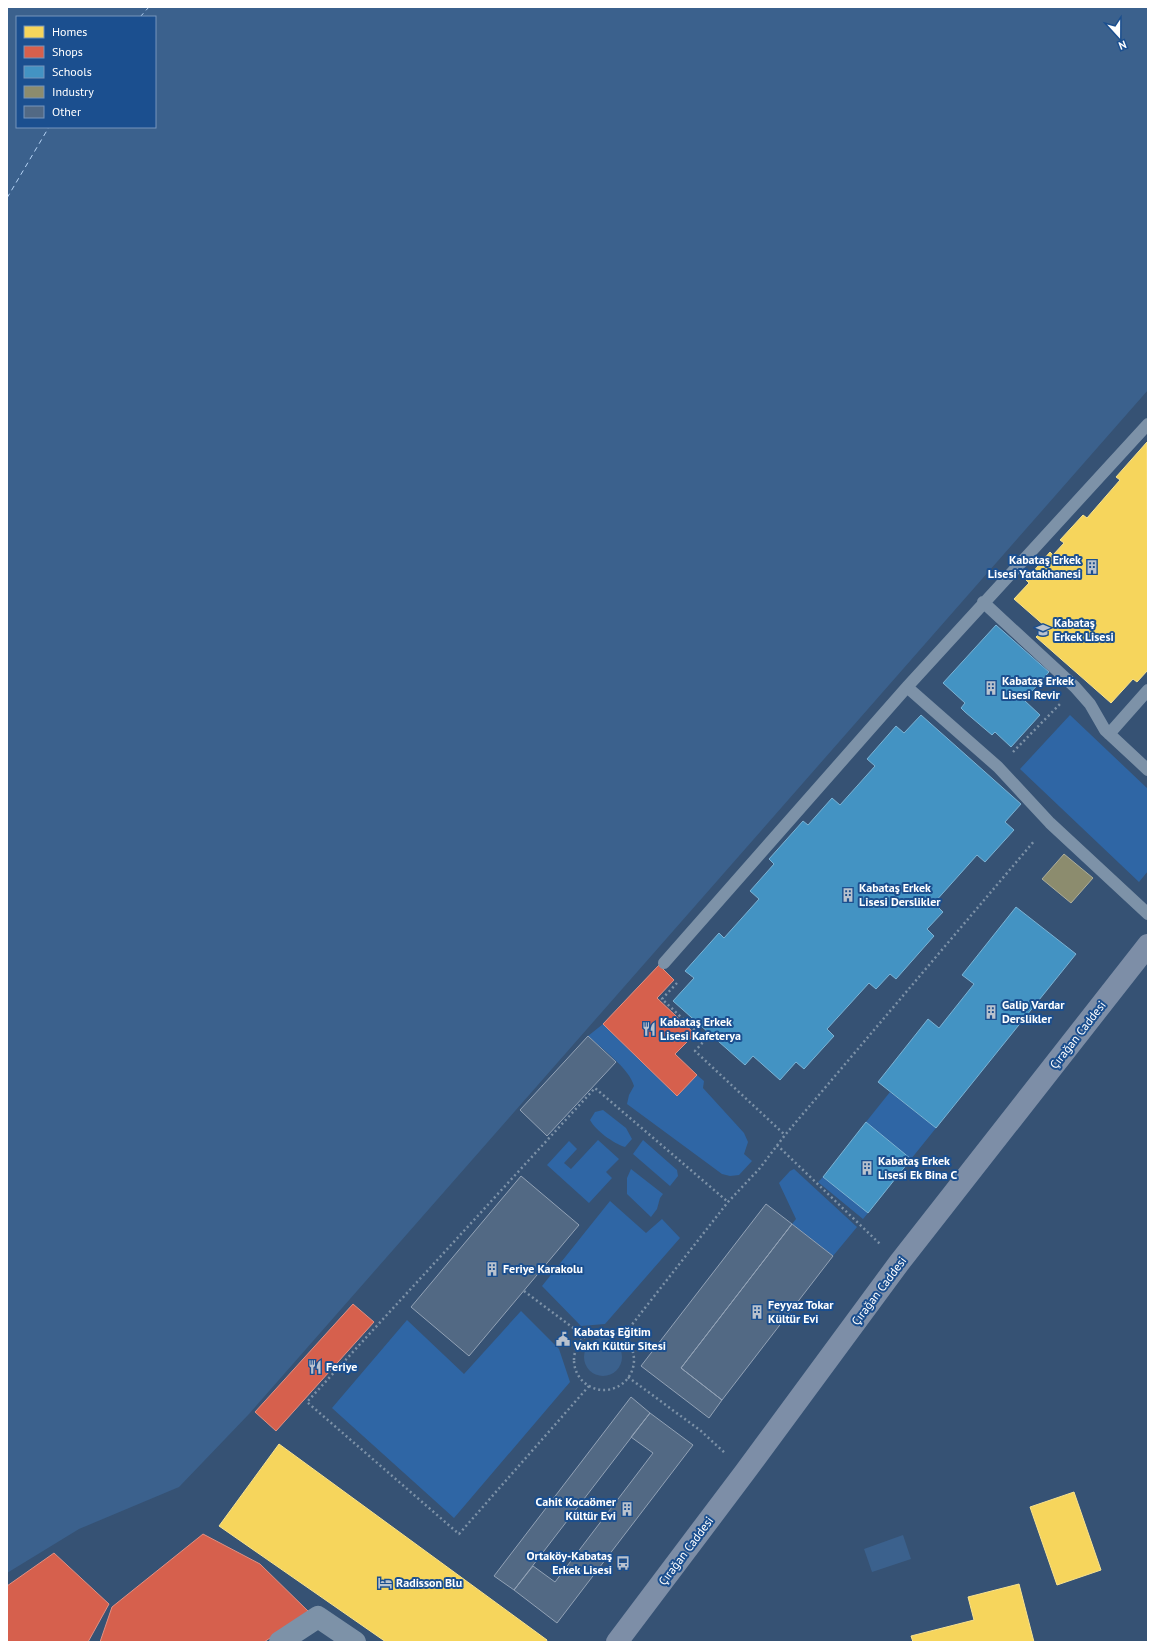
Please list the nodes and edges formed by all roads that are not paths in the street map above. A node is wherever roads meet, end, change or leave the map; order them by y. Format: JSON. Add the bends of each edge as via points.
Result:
{"nodes":[{"id":1,"x":1148,"y":424,"type":"edge"},
{"id":2,"x":983,"y":602,"type":"junction"},
{"id":3,"x":906,"y":687,"type":"junction"},
{"id":4,"x":1148,"y":690,"type":"edge"},
{"id":5,"x":1109,"y":734,"type":"junction"},
{"id":6,"x":1148,"y":770,"type":"edge"},
{"id":7,"x":1148,"y":914,"type":"edge"},
{"id":8,"x":1148,"y":944,"type":"edge"},
{"id":9,"x":664,"y":963,"type":"road end"},
{"id":10,"x":280,"y":1642,"type":"edge"},
{"id":11,"x":355,"y":1642,"type":"edge"},
{"id":12,"x":617,"y":1642,"type":"edge"}],
"edges":[{"from":1,"to":2,"type":"lane"},
{"from":2,"to":3,"type":"lane"},
{"from":2,"to":5,"type":"lane","via":[[1075,687],[1090,704]]},
{"from":3,"to":7,"type":"lane","via":[[998,767],[1050,823]]},
{"from":3,"to":9,"type":"lane"},
{"from":4,"to":5,"type":"lane"},
{"from":5,"to":6,"type":"lane"},
{"from":8,"to":12,"type":"main road","name":"Çırağan Caddesi","via":[[899,1263]]},
{"from":10,"to":11,"type":"street","via":[[318,1616]]}]}
